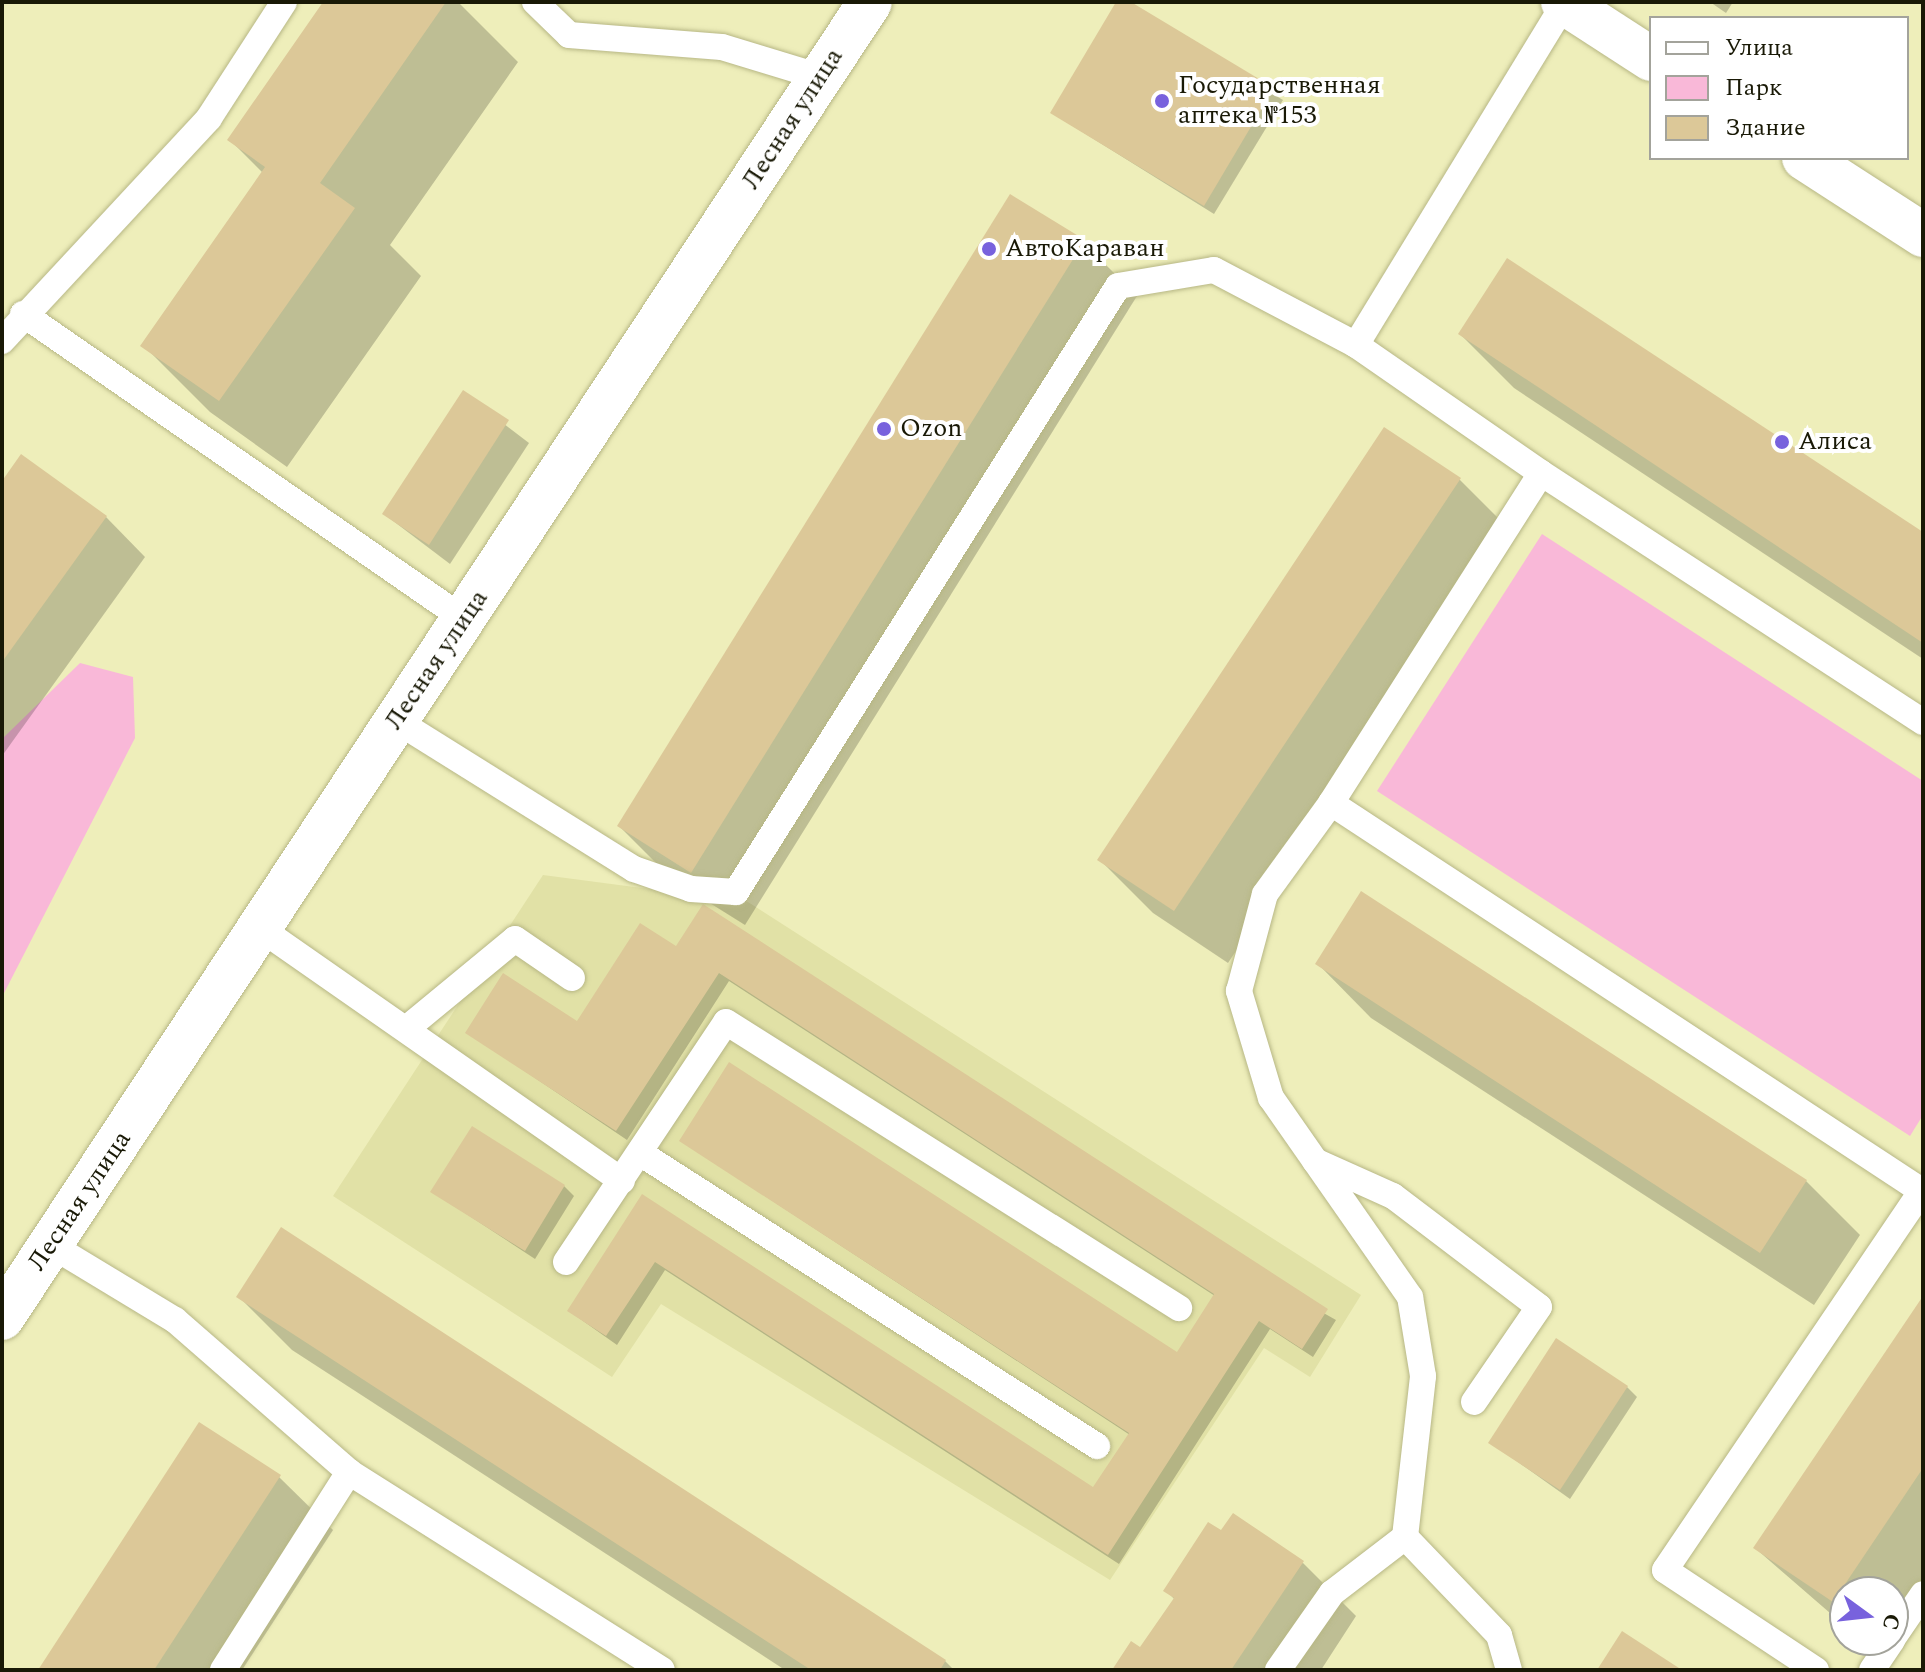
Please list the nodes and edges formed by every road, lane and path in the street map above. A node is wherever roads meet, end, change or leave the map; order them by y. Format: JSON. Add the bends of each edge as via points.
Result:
{"nodes":[{"id":1,"x":284,"y":2,"type":"edge"},
{"id":2,"x":535,"y":2,"type":"edge"},
{"id":3,"x":870,"y":2,"type":"edge"},
{"id":4,"x":1564,"y":3,"type":"edge"},
{"id":5,"x":1649,"y":58,"type":"edge"},
{"id":6,"x":821,"y":77,"type":"junction"},
{"id":7,"x":1807,"y":160,"type":"edge"},
{"id":8,"x":1923,"y":235,"type":"edge"},
{"id":9,"x":23,"y":314,"type":"junction"},
{"id":10,"x":2,"y":341,"type":"edge"},
{"id":11,"x":1356,"y":345,"type":"junction"},
{"id":12,"x":1541,"y":473,"type":"junction"},
{"id":13,"x":464,"y":619,"type":"junction"},
{"id":14,"x":397,"y":721,"type":"junction"},
{"id":15,"x":1923,"y":722,"type":"edge"},
{"id":16,"x":1331,"y":803,"type":"junction"},
{"id":17,"x":261,"y":929,"type":"junction"},
{"id":18,"x":572,"y":978,"type":"dead end"},
{"id":19,"x":406,"y":1029,"type":"junction"},
{"id":20,"x":640,"y":1153,"type":"junction"},
{"id":21,"x":1315,"y":1161,"type":"junction"},
{"id":22,"x":622,"y":1181,"type":"junction"},
{"id":23,"x":1922,"y":1190,"type":"edge"},
{"id":24,"x":51,"y":1245,"type":"junction"},
{"id":25,"x":566,"y":1262,"type":"dead end"},
{"id":26,"x":1179,"y":1308,"type":"dead end"},
{"id":27,"x":2,"y":1318,"type":"edge"},
{"id":28,"x":1474,"y":1402,"type":"dead end"},
{"id":29,"x":1097,"y":1446,"type":"dead end"},
{"id":30,"x":349,"y":1472,"type":"junction"},
{"id":31,"x":1405,"y":1537,"type":"junction"},
{"id":32,"x":1923,"y":1594,"type":"edge"},
{"id":33,"x":1909,"y":1614,"type":"edge"},
{"id":34,"x":223,"y":1670,"type":"edge"},
{"id":35,"x":662,"y":1670,"type":"edge"},
{"id":36,"x":1278,"y":1670,"type":"edge"},
{"id":37,"x":1509,"y":1670,"type":"edge"},
{"id":38,"x":1816,"y":1670,"type":"edge"}],
"edges":[{"from":1,"to":9,"type":"lane","via":[[209,118]]},
{"from":2,"to":6,"type":"lane","via":[[569,35],[722,47]]},
{"from":3,"to":6,"type":"street","name":"Лесная улица"},
{"from":4,"to":5,"type":"street"},
{"from":4,"to":11,"type":"lane"},
{"from":6,"to":13,"type":"street","name":"Лесная улица"},
{"from":7,"to":8,"type":"street"},
{"from":9,"to":10,"type":"lane"},
{"from":9,"to":13,"type":"lane"},
{"from":11,"to":12,"type":"lane"},
{"from":11,"to":14,"type":"lane","via":[[1214,270],[1118,286],[736,892],[691,889],[634,869]]},
{"from":12,"to":15,"type":"lane"},
{"from":12,"to":16,"type":"lane"},
{"from":13,"to":14,"type":"street","name":"Лесная улица"},
{"from":14,"to":17,"type":"street","name":"Лесная улица"},
{"from":16,"to":21,"type":"lane","via":[[1265,894],[1239,991],[1271,1098]]},
{"from":16,"to":23,"type":"lane"},
{"from":17,"to":19,"type":"lane"},
{"from":17,"to":24,"type":"street","name":"Лесная улица"},
{"from":18,"to":19,"type":"lane","via":[[515,939]]},
{"from":19,"to":22,"type":"lane"},
{"from":20,"to":22,"type":"lane"},
{"from":20,"to":26,"type":"lane","via":[[726,1022]]},
{"from":20,"to":29,"type":"lane"},
{"from":21,"to":28,"type":"lane","via":[[1393,1196],[1539,1307]]},
{"from":21,"to":31,"type":"lane","via":[[1410,1297],[1423,1376]]},
{"from":22,"to":25,"type":"lane"},
{"from":23,"to":38,"type":"lane","via":[[1665,1570]]},
{"from":24,"to":27,"type":"street","name":"Лесная улица"},
{"from":24,"to":30,"type":"lane","via":[[175,1320]]},
{"from":30,"to":34,"type":"lane"},
{"from":30,"to":35,"type":"lane"},
{"from":31,"to":36,"type":"lane","via":[[1332,1593]]},
{"from":31,"to":37,"type":"lane","via":[[1499,1635]]},
{"from":32,"to":33,"type":"lane"}]}
